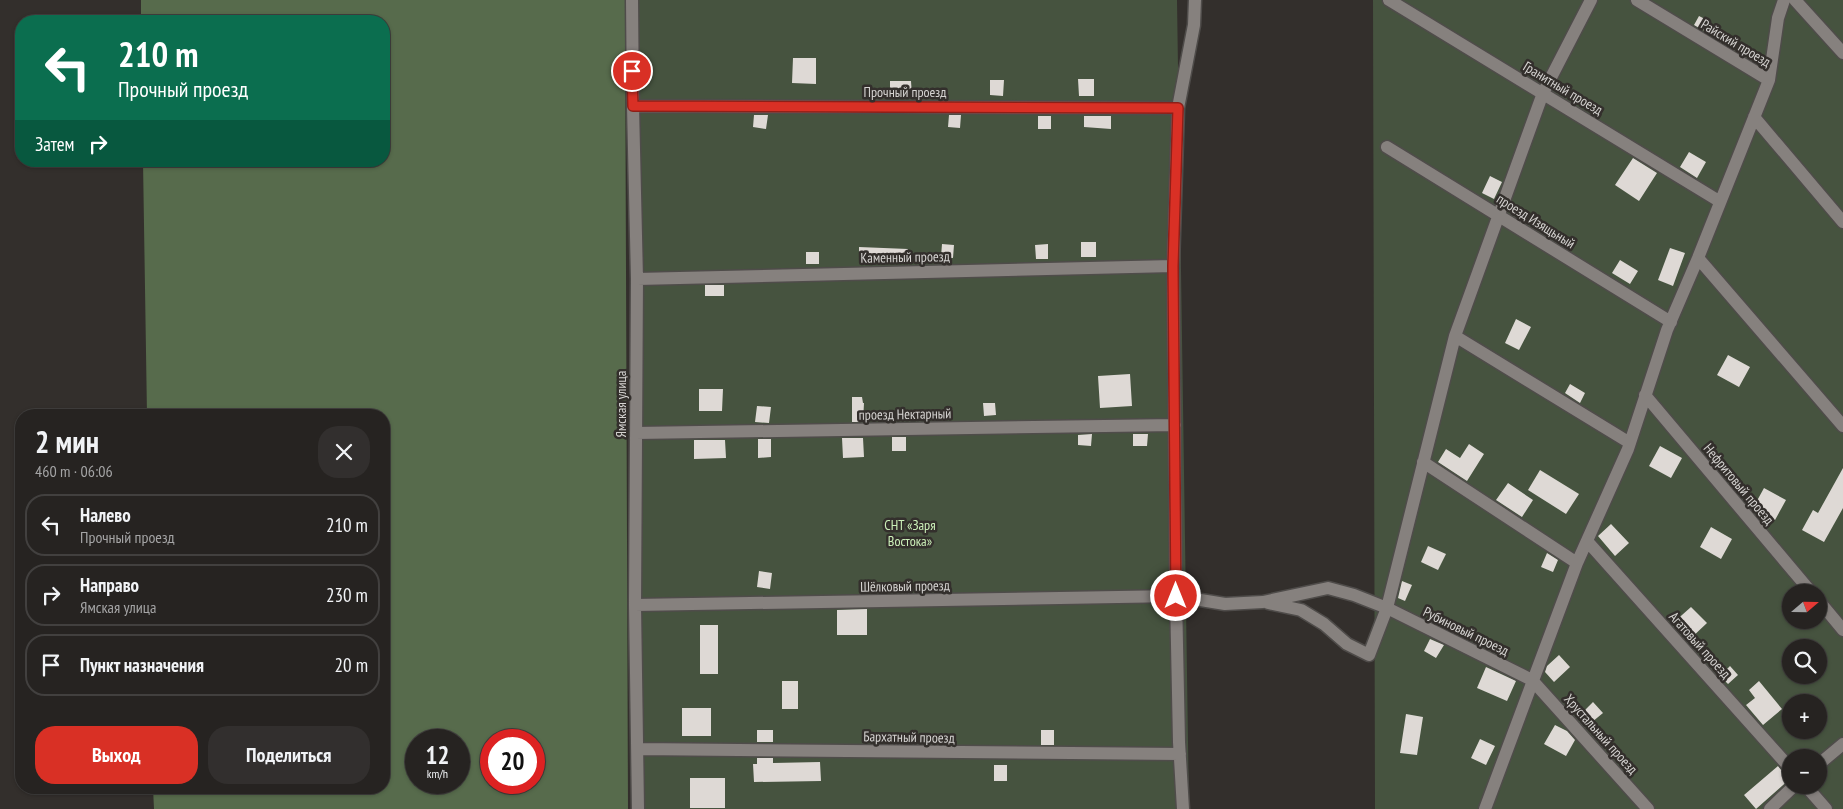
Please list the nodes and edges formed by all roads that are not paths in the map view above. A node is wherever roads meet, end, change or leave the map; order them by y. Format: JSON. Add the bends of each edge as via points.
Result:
{"nodes":[{"id":1,"x":632,"y":0,"type":"edge"},
{"id":2,"x":1194,"y":0,"type":"edge"},
{"id":3,"x":1590,"y":0,"type":"edge"},
{"id":4,"x":1637,"y":0,"type":"edge"},
{"id":5,"x":1784,"y":0,"type":"edge"},
{"id":6,"x":1795,"y":0,"type":"edge"},
{"id":7,"x":1389,"y":1,"type":"edge"},
{"id":8,"x":1843,"y":53,"type":"edge"},
{"id":9,"x":1769,"y":80,"type":"junction"},
{"id":10,"x":1543,"y":93,"type":"junction"},
{"id":11,"x":633,"y":106,"type":"junction"},
{"id":12,"x":1178,"y":108,"type":"junction"},
{"id":13,"x":1754,"y":117,"type":"junction"},
{"id":14,"x":1387,"y":147,"type":"dead end"},
{"id":15,"x":1719,"y":201,"type":"junction"},
{"id":16,"x":1500,"y":216,"type":"junction"},
{"id":17,"x":1843,"y":222,"type":"edge"},
{"id":18,"x":1698,"y":258,"type":"junction"},
{"id":19,"x":1173,"y":266,"type":"junction"},
{"id":20,"x":637,"y":279,"type":"junction"},
{"id":21,"x":1670,"y":322,"type":"junction"},
{"id":22,"x":1455,"y":336,"type":"junction"},
{"id":23,"x":1645,"y":395,"type":"junction"},
{"id":24,"x":1175,"y":425,"type":"junction"},
{"id":25,"x":1843,"y":426,"type":"edge"},
{"id":26,"x":636,"y":433,"type":"junction"},
{"id":27,"x":1630,"y":444,"type":"junction"},
{"id":28,"x":1423,"y":462,"type":"junction"},
{"id":29,"x":1587,"y":541,"type":"junction"},
{"id":30,"x":1577,"y":563,"type":"junction"},
{"id":31,"x":1804,"y":584,"type":"edge"},
{"id":32,"x":1176,"y":596,"type":"junction"},
{"id":33,"x":1263,"y":602,"type":"junction"},
{"id":34,"x":636,"y":605,"type":"junction"},
{"id":35,"x":1387,"y":608,"type":"junction"},
{"id":36,"x":1828,"y":612,"type":"edge"},
{"id":37,"x":1843,"y":630,"type":"edge"},
{"id":38,"x":1532,"y":680,"type":"junction"},
{"id":39,"x":1843,"y":744,"type":"edge"},
{"id":40,"x":638,"y":750,"type":"junction"},
{"id":41,"x":1180,"y":754,"type":"junction"},
{"id":42,"x":1827,"y":757,"type":"edge"},
{"id":43,"x":1782,"y":759,"type":"edge"},
{"id":44,"x":1786,"y":794,"type":"edge"},
{"id":45,"x":1813,"y":794,"type":"edge"},
{"id":46,"x":638,"y":809,"type":"edge"},
{"id":47,"x":1183,"y":809,"type":"edge"},
{"id":48,"x":1486,"y":809,"type":"edge"},
{"id":49,"x":1648,"y":809,"type":"edge"},
{"id":50,"x":1770,"y":809,"type":"edge"},
{"id":51,"x":1826,"y":809,"type":"edge"}],
"edges":[{"from":1,"to":11,"type":"street","name":"Ямская улица"},
{"from":2,"to":12,"type":"street","via":[[1194,25]]},
{"from":3,"to":10,"type":"street"},
{"from":4,"to":9,"type":"street","name":"Райский проезд"},
{"from":5,"to":9,"type":"street","via":[[1778,18]]},
{"from":6,"to":8,"type":"street"},
{"from":7,"to":10,"type":"street","name":"Гранитный проезд"},
{"from":9,"to":13,"type":"street"},
{"from":10,"to":15,"type":"street","name":"Гранитный проезд"},
{"from":10,"to":16,"type":"street"},
{"from":11,"to":12,"type":"street","name":"Прочный проезд"},
{"from":11,"to":20,"type":"street","name":"Ямская улица"},
{"from":12,"to":19,"type":"street"},
{"from":13,"to":15,"type":"street"},
{"from":13,"to":17,"type":"street"},
{"from":14,"to":16,"type":"street","name":"проезд Изящьный"},
{"from":15,"to":18,"type":"street"},
{"from":16,"to":21,"type":"street","name":"проезд Изящьный"},
{"from":16,"to":22,"type":"street"},
{"from":18,"to":21,"type":"street"},
{"from":18,"to":25,"type":"street"},
{"from":19,"to":20,"type":"street","name":"Каменный проезд"},
{"from":19,"to":24,"type":"street"},
{"from":20,"to":26,"type":"street","name":"Ямская улица"},
{"from":21,"to":23,"type":"street"},
{"from":22,"to":27,"type":"street"},
{"from":22,"to":28,"type":"street"},
{"from":23,"to":27,"type":"street"},
{"from":23,"to":31,"type":"street","name":"Нефритовый проезд"},
{"from":24,"to":26,"type":"street","name":"проезд Нектарный"},
{"from":24,"to":32,"type":"street"},
{"from":26,"to":34,"type":"street","name":"Ямская улица"},
{"from":27,"to":29,"type":"street"},
{"from":28,"to":30,"type":"street"},
{"from":28,"to":35,"type":"street"},
{"from":29,"to":30,"type":"street"},
{"from":29,"to":43,"type":"street","name":"Агатовый проезд"},
{"from":30,"to":38,"type":"street"},
{"from":32,"to":33,"type":"street","name":"Шёлковый проезд","via":[[1225,604]]},
{"from":32,"to":34,"type":"street","name":"Шёлковый проезд"},
{"from":32,"to":41,"type":"street"},
{"from":33,"to":35,"type":"street","name":"Рубиновый проезд","via":[[1328,588]]},
{"from":33,"to":35,"type":"street","via":[[1301,610],[1347,644],[1369,655]]},
{"from":34,"to":40,"type":"street","name":"Ямская улица"},
{"from":35,"to":38,"type":"street","name":"Рубиновый проезд"},
{"from":36,"to":37,"type":"street"},
{"from":38,"to":48,"type":"street"},
{"from":38,"to":49,"type":"street","name":"Хрустальный проезд"},
{"from":39,"to":42,"type":"street"},
{"from":40,"to":41,"type":"street","name":"Бархатный проезд"},
{"from":40,"to":46,"type":"street","name":"Ямская улица"},
{"from":41,"to":47,"type":"street"},
{"from":44,"to":50,"type":"street"},
{"from":45,"to":51,"type":"street"}]}
